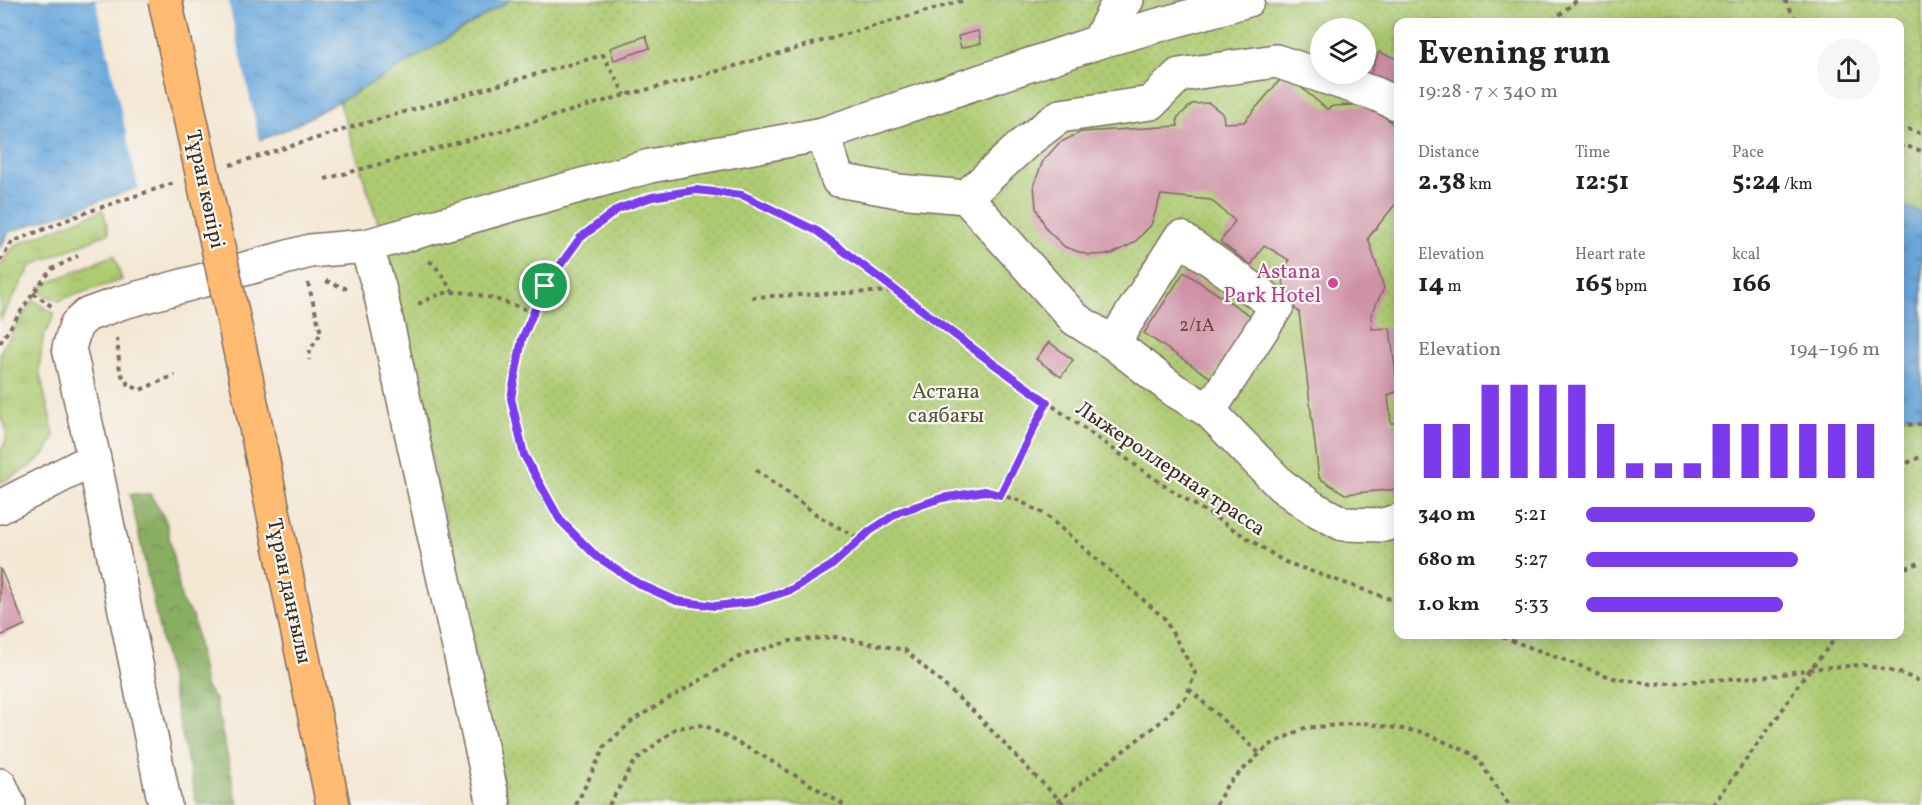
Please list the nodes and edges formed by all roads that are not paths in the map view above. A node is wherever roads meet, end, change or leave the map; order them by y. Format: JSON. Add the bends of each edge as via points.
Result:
{"nodes":[{"id":1,"x":165,"y":0,"type":"edge"},
{"id":2,"x":1127,"y":0,"type":"edge"},
{"id":3,"x":1248,"y":0,"type":"edge"},
{"id":4,"x":1098,"y":42,"type":"junction"},
{"id":5,"x":1394,"y":102,"type":"edge"},
{"id":6,"x":823,"y":134,"type":"junction"},
{"id":7,"x":966,"y":197,"type":"junction"},
{"id":8,"x":366,"y":246,"type":"junction"},
{"id":9,"x":1113,"y":343,"type":"junction"},
{"id":10,"x":246,"y":378,"type":"joint"},
{"id":11,"x":1209,"y":411,"type":"junction"},
{"id":12,"x":94,"y":459,"type":"junction"},
{"id":13,"x":0,"y":507,"type":"edge"},
{"id":14,"x":1394,"y":522,"type":"edge"},
{"id":15,"x":0,"y":785,"type":"edge"},
{"id":16,"x":9,"y":805,"type":"edge"},
{"id":17,"x":165,"y":805,"type":"edge"},
{"id":18,"x":333,"y":805,"type":"edge"},
{"id":19,"x":494,"y":805,"type":"edge"}],
"edges":[{"from":1,"to":10,"type":"main road","name":"Тұран көпірі","bridge":true},
{"from":2,"to":4,"type":"street","via":[[1115,9]]},
{"from":3,"to":4,"type":"street"},
{"from":4,"to":6,"type":"street"},
{"from":5,"to":7,"type":"street","via":[[1276,61],[1179,75],[1151,103],[1060,116]]},
{"from":6,"to":7,"type":"street","via":[[838,180],[898,191]]},
{"from":6,"to":8,"type":"street","via":[[650,166]]},
{"from":7,"to":9,"type":"street","via":[[1075,319]]},
{"from":8,"to":12,"type":"street","via":[[310,251],[87,315],[76,325],[69,348]]},
{"from":8,"to":19,"type":"street","via":[[379,287]]},
{"from":9,"to":11,"type":"street","via":[[1174,390]]},
{"from":9,"to":11,"type":"street","via":[[1180,238],[1248,285],[1277,306]]},
{"from":10,"to":18,"type":"main road","name":"Тұран даңғылы"},
{"from":11,"to":14,"type":"street","via":[[1282,486],[1313,508],[1343,524]]},
{"from":12,"to":13,"type":"street"},
{"from":12,"to":17,"type":"street"},
{"from":15,"to":16,"type":"street"}]}
